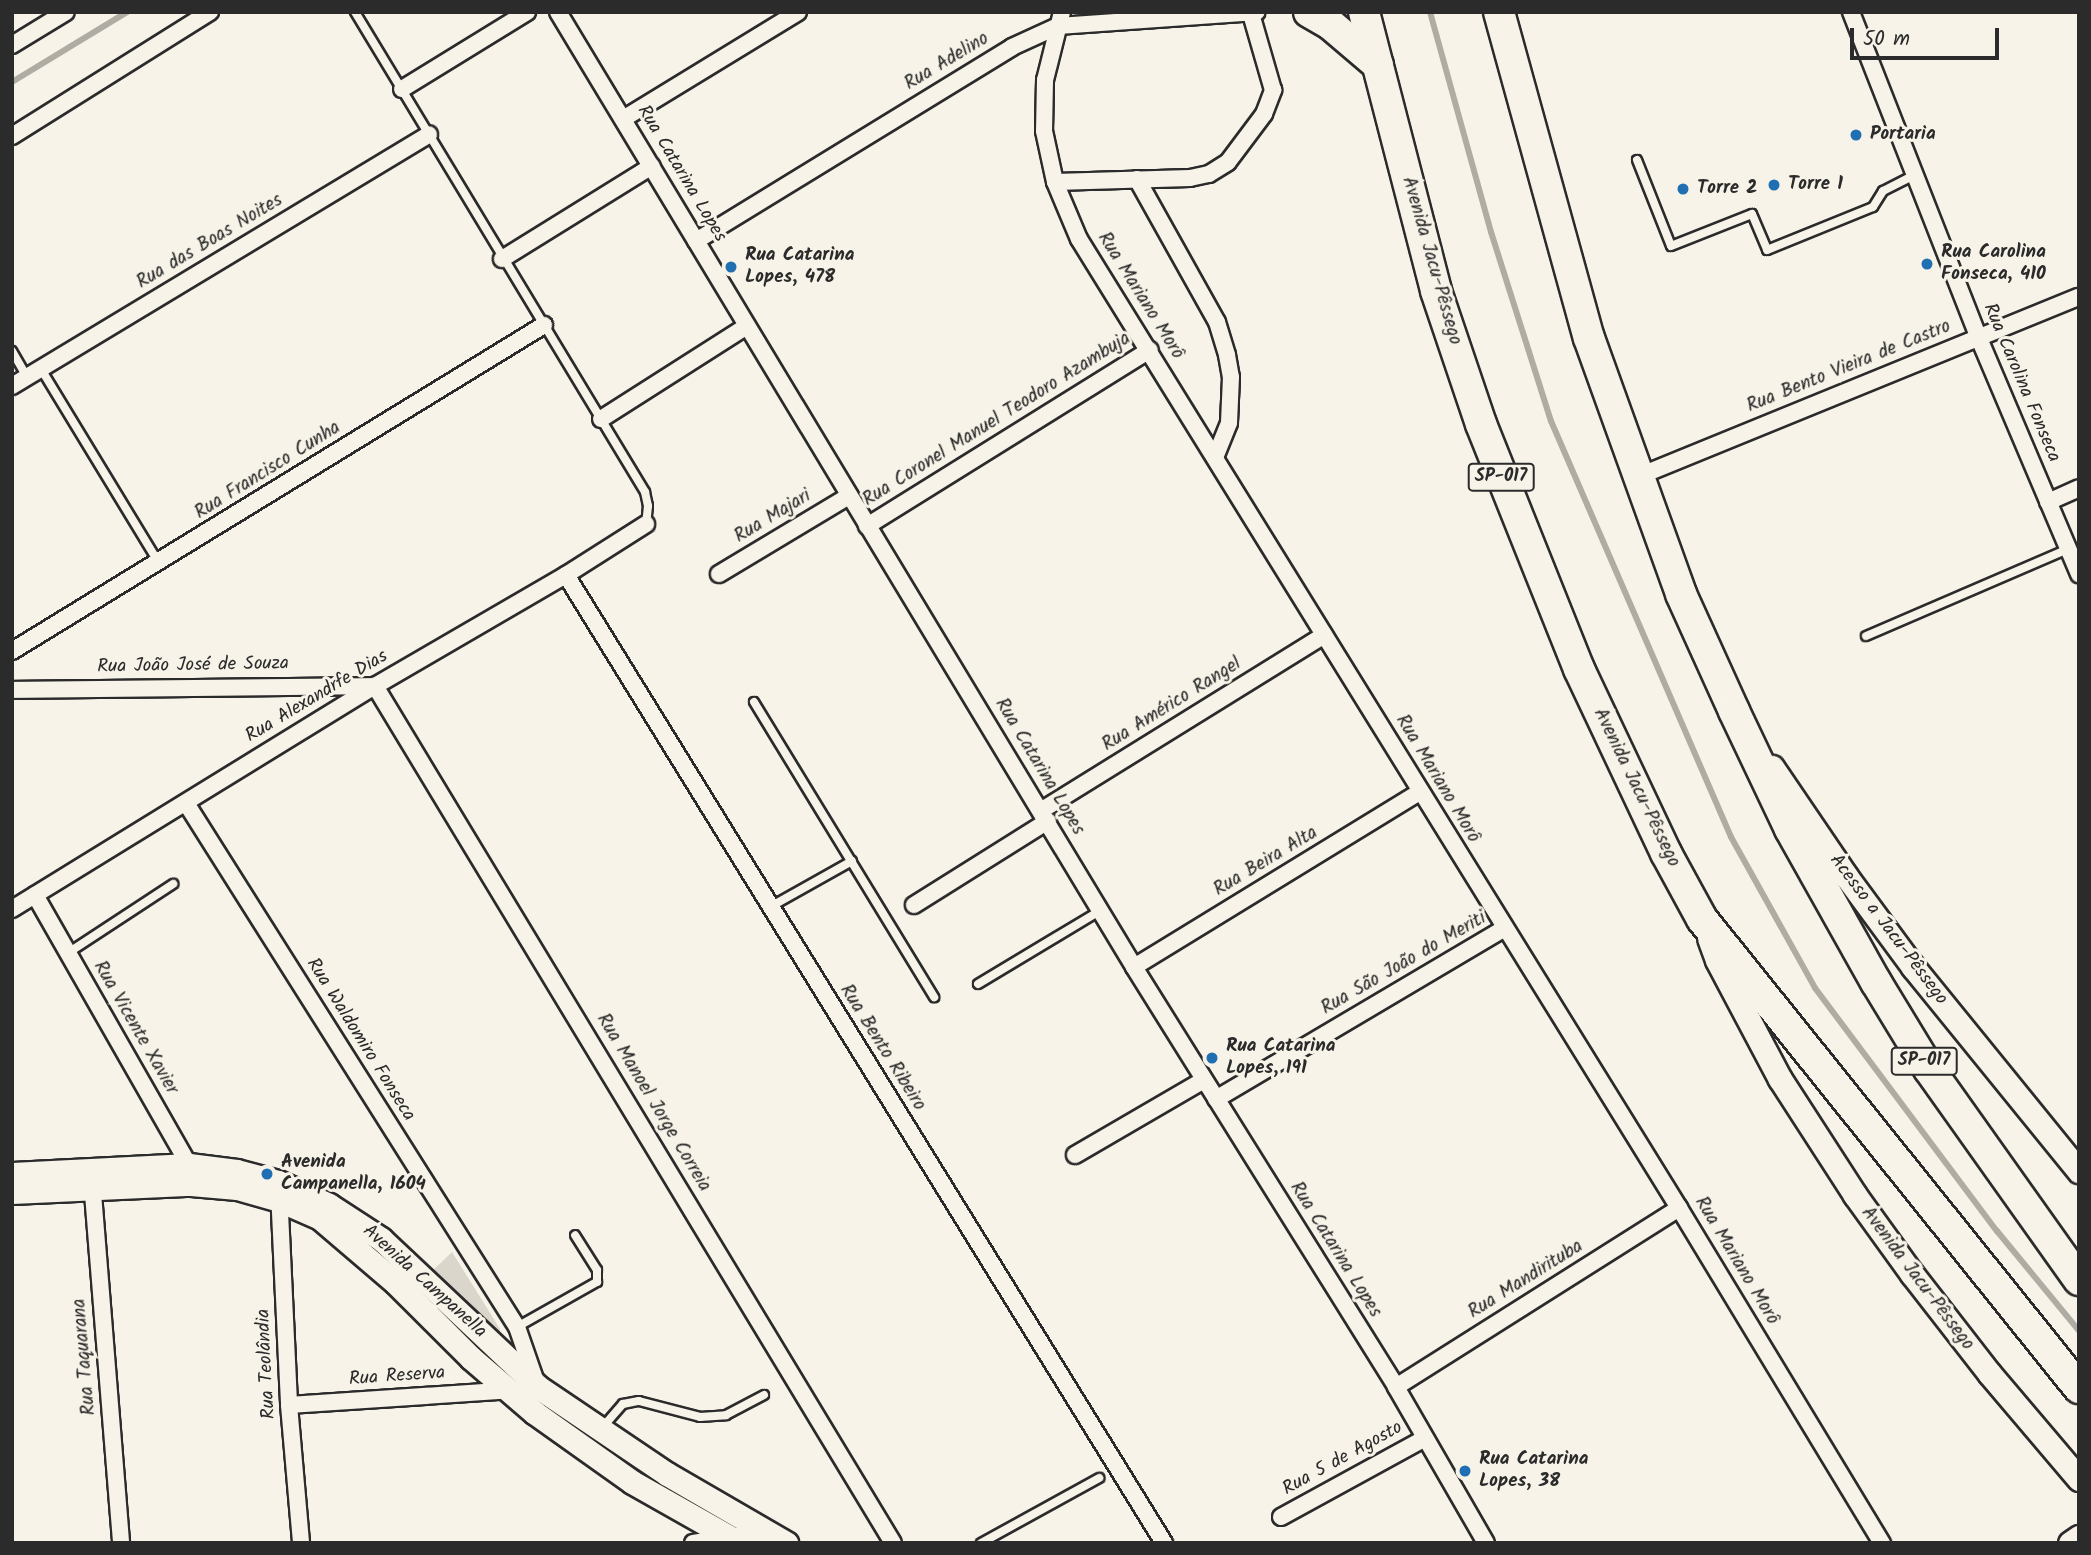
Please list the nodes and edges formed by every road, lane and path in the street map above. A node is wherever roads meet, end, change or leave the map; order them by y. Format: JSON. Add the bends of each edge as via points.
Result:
{"nodes":[{"id":1,"x":66,"y":12,"type":"edge"},
{"id":2,"x":210,"y":12,"type":"edge"},
{"id":3,"x":355,"y":12,"type":"edge"},
{"id":4,"x":527,"y":12,"type":"edge"},
{"id":5,"x":558,"y":12,"type":"edge"},
{"id":6,"x":798,"y":12,"type":"edge"},
{"id":7,"x":1310,"y":12,"type":"edge"},
{"id":8,"x":1364,"y":12,"type":"edge"},
{"id":9,"x":1499,"y":12,"type":"edge"},
{"id":10,"x":1851,"y":12,"type":"edge"},
{"id":11,"x":1254,"y":13,"type":"edge"},
{"id":12,"x":1060,"y":19,"type":"edge"},
{"id":13,"x":12,"y":45,"type":"edge"},
{"id":14,"x":1378,"y":65,"type":"junction"},
{"id":15,"x":402,"y":89,"type":"junction"},
{"id":16,"x":623,"y":119,"type":"junction"},
{"id":17,"x":429,"y":134,"type":"junction"},
{"id":18,"x":12,"y":136,"type":"edge"},
{"id":19,"x":1637,"y":160,"type":"dead end"},
{"id":20,"x":652,"y":166,"type":"junction"},
{"id":21,"x":1914,"y":175,"type":"junction"},
{"id":22,"x":1137,"y":179,"type":"junction"},
{"id":23,"x":1055,"y":182,"type":"junction"},
{"id":24,"x":696,"y":241,"type":"junction"},
{"id":25,"x":502,"y":258,"type":"junction"},
{"id":26,"x":2079,"y":297,"type":"edge"},
{"id":27,"x":544,"y":325,"type":"junction"},
{"id":28,"x":747,"y":327,"type":"junction"},
{"id":29,"x":1978,"y":336,"type":"junction"},
{"id":30,"x":1150,"y":350,"type":"junction"},
{"id":31,"x":12,"y":351,"type":"edge"},
{"id":32,"x":34,"y":373,"type":"junction"},
{"id":33,"x":12,"y":386,"type":"edge"},
{"id":34,"x":600,"y":419,"type":"junction"},
{"id":35,"x":1215,"y":457,"type":"junction"},
{"id":36,"x":1637,"y":477,"type":"junction"},
{"id":37,"x":2079,"y":488,"type":"edge"},
{"id":38,"x":849,"y":496,"type":"junction"},
{"id":39,"x":2048,"y":502,"type":"junction"},
{"id":40,"x":646,"y":524,"type":"joint"},
{"id":41,"x":867,"y":526,"type":"junction"},
{"id":42,"x":2068,"y":549,"type":"junction"},
{"id":43,"x":159,"y":563,"type":"junction"},
{"id":44,"x":719,"y":574,"type":"dead end"},
{"id":45,"x":2079,"y":574,"type":"edge"},
{"id":46,"x":566,"y":575,"type":"junction"},
{"id":47,"x":1324,"y":635,"type":"junction"},
{"id":48,"x":1866,"y":636,"type":"dead end"},
{"id":49,"x":12,"y":651,"type":"edge"},
{"id":50,"x":375,"y":686,"type":"junction"},
{"id":51,"x":12,"y":690,"type":"edge"},
{"id":52,"x":754,"y":702,"type":"dead end"},
{"id":53,"x":1734,"y":711,"type":"junction"},
{"id":54,"x":1420,"y":792,"type":"junction"},
{"id":55,"x":186,"y":803,"type":"junction"},
{"id":56,"x":1045,"y":816,"type":"junction"},
{"id":57,"x":852,"y":861,"type":"junction"},
{"id":58,"x":173,"y":884,"type":"dead end"},
{"id":59,"x":35,"y":895,"type":"junction"},
{"id":60,"x":914,"y":905,"type":"dead end"},
{"id":61,"x":770,"y":907,"type":"junction"},
{"id":62,"x":12,"y":909,"type":"edge"},
{"id":63,"x":1101,"y":910,"type":"junction"},
{"id":64,"x":1702,"y":919,"type":"junction"},
{"id":65,"x":1504,"y":929,"type":"junction"},
{"id":66,"x":68,"y":953,"type":"junction"},
{"id":67,"x":1134,"y":967,"type":"junction"},
{"id":68,"x":978,"y":984,"type":"dead end"},
{"id":69,"x":933,"y":998,"type":"dead end"},
{"id":70,"x":1204,"y":1080,"type":"junction"},
{"id":71,"x":1216,"y":1099,"type":"junction"},
{"id":72,"x":1075,"y":1154,"type":"dead end"},
{"id":73,"x":2079,"y":1171,"type":"edge"},
{"id":74,"x":12,"y":1174,"type":"edge"},
{"id":75,"x":190,"y":1174,"type":"junction"},
{"id":76,"x":92,"y":1178,"type":"junction"},
{"id":77,"x":279,"y":1191,"type":"junction"},
{"id":78,"x":12,"y":1192,"type":"edge"},
{"id":79,"x":1679,"y":1208,"type":"junction"},
{"id":80,"x":575,"y":1235,"type":"dead end"},
{"id":81,"x":2079,"y":1280,"type":"edge"},
{"id":82,"x":517,"y":1327,"type":"junction"},
{"id":83,"x":538,"y":1387,"type":"junction"},
{"id":84,"x":1396,"y":1388,"type":"junction"},
{"id":85,"x":2079,"y":1388,"type":"edge"},
{"id":86,"x":508,"y":1391,"type":"junction"},
{"id":87,"x":764,"y":1395,"type":"dead end"},
{"id":88,"x":289,"y":1405,"type":"junction"},
{"id":89,"x":599,"y":1431,"type":"junction"},
{"id":90,"x":1425,"y":1438,"type":"junction"},
{"id":91,"x":1099,"y":1478,"type":"dead end"},
{"id":92,"x":2079,"y":1479,"type":"edge"},
{"id":93,"x":1281,"y":1517,"type":"dead end"},
{"id":94,"x":764,"y":1532,"type":"junction"},
{"id":95,"x":2079,"y":1537,"type":"edge"},
{"id":96,"x":735,"y":1540,"type":"edge"},
{"id":97,"x":121,"y":1543,"type":"edge"},
{"id":98,"x":301,"y":1543,"type":"edge"},
{"id":99,"x":693,"y":1543,"type":"edge"},
{"id":100,"x":786,"y":1543,"type":"edge"},
{"id":101,"x":893,"y":1543,"type":"edge"},
{"id":102,"x":981,"y":1543,"type":"edge"},
{"id":103,"x":1164,"y":1543,"type":"edge"},
{"id":104,"x":1486,"y":1543,"type":"edge"},
{"id":105,"x":1882,"y":1543,"type":"edge"},
{"id":106,"x":2070,"y":1543,"type":"edge"}],
"edges":[{"from":1,"to":13,"type":"street"},
{"from":2,"to":18,"type":"street"},
{"from":3,"to":15,"type":"lane"},
{"from":4,"to":15,"type":"street"},
{"from":5,"to":16,"type":"street","name":"Rua Catarina Lopes"},
{"from":6,"to":16,"type":"street"},
{"from":7,"to":14,"type":"highway"},
{"from":8,"to":14,"type":"highway","name":"Avenida Jacu-Pêssego","number":"SP-017"},
{"from":9,"to":36,"type":"highway","number":"SP-017","via":[[1589,338]]},
{"from":10,"to":21,"type":"street","name":"Rua Carolina Fonseca"},
{"from":11,"to":12,"type":"street","name":"Rua Adelino","via":[[1085,22]]},
{"from":11,"to":22,"type":"street","via":[[1273,90],[1248,139],[1228,162],[1209,174]]},
{"from":12,"to":23,"type":"street","name":"Rua Mariano Morô","via":[[1042,108]]},
{"from":12,"to":24,"type":"street","name":"Rua Adelino"},
{"from":14,"to":64,"type":"highway","name":"Avenida Jacu-Pêssego","number":"SP-017","via":[[1436,291],[1525,541],[1602,718]]},
{"from":15,"to":17,"type":"lane"},
{"from":16,"to":20,"type":"street","name":"Rua Catarina Lopes"},
{"from":17,"to":25,"type":"lane"},
{"from":17,"to":32,"type":"street","name":"Rua das Boas Noites"},
{"from":19,"to":21,"type":"lane","via":[[1671,246],[1752,214],[1767,250],[1873,207],[1883,191]]},
{"from":20,"to":24,"type":"street","name":"Rua Catarina Lopes"},
{"from":20,"to":25,"type":"street"},
{"from":21,"to":29,"type":"street","name":"Rua Carolina Fonseca"},
{"from":22,"to":23,"type":"street"},
{"from":22,"to":35,"type":"street","via":[[1217,322],[1227,355],[1229,423]]},
{"from":23,"to":30,"type":"street","name":"Rua Mariano Morô","via":[[1079,239]]},
{"from":24,"to":28,"type":"street","name":"Rua Catarina Lopes"},
{"from":25,"to":27,"type":"lane"},
{"from":26,"to":29,"type":"street","name":"Rua Bento Vieira de Castro"},
{"from":27,"to":34,"type":"lane"},
{"from":27,"to":43,"type":"street","name":"Rua Francisco Cunha"},
{"from":28,"to":34,"type":"street"},
{"from":28,"to":38,"type":"street","name":"Rua Catarina Lopes"},
{"from":29,"to":36,"type":"street","name":"Rua Bento Vieira de Castro"},
{"from":29,"to":39,"type":"street","name":"Rua Carolina Fonseca"},
{"from":30,"to":35,"type":"street","name":"Rua Mariano Morô"},
{"from":30,"to":41,"type":"street","name":"Rua Coronel Manuel Teodoro Azambuja"},
{"from":31,"to":32,"type":"lane"},
{"from":32,"to":33,"type":"street","name":"Rua das Boas Noites"},
{"from":32,"to":43,"type":"lane"},
{"from":34,"to":40,"type":"lane","via":[[645,492],[649,506]]},
{"from":35,"to":47,"type":"street","name":"Rua Mariano Morô"},
{"from":36,"to":53,"type":"highway","number":"SP-017","via":[[1681,594]]},
{"from":37,"to":39,"type":"street"},
{"from":38,"to":41,"type":"street","name":"Rua Catarina Lopes"},
{"from":38,"to":44,"type":"street","name":"Rua Majari"},
{"from":39,"to":42,"type":"street","name":"Rua Carolina Fonseca"},
{"from":40,"to":46,"type":"street","name":"Rua Alexandrfe Dias"},
{"from":41,"to":56,"type":"street","name":"Rua Catarina Lopes"},
{"from":42,"to":45,"type":"street","name":"Rua Carolina Fonseca"},
{"from":42,"to":48,"type":"lane"},
{"from":43,"to":49,"type":"street","name":"Rua Francisco Cunha"},
{"from":46,"to":50,"type":"street","name":"Rua Alexandrfe Dias"},
{"from":46,"to":61,"type":"street","name":"Rua Bento Ribeiro"},
{"from":47,"to":54,"type":"street","name":"Rua Mariano Morô"},
{"from":47,"to":56,"type":"street","name":"Rua Américo Rangel"},
{"from":50,"to":51,"type":"street","name":"Rua João José de Souza"},
{"from":50,"to":55,"type":"street","name":"Rua Alexandrfe Dias"},
{"from":50,"to":101,"type":"street","name":"Rua Manoel Jorge Correia"},
{"from":52,"to":57,"type":"lane"},
{"from":53,"to":73,"type":"main road","name":"Acesso a Jacu-Pêssego","via":[[1898,947]]},
{"from":53,"to":81,"type":"highway","number":"SP-017","via":[[1827,899],[1929,1069]]},
{"from":54,"to":65,"type":"street","name":"Rua Mariano Morô"},
{"from":54,"to":67,"type":"street","name":"Rua Beira Alta"},
{"from":55,"to":59,"type":"street","name":"Rua Alexandrfe Dias"},
{"from":55,"to":82,"type":"street","name":"Rua Waldomiro Fonseca"},
{"from":56,"to":60,"type":"street","name":"Rua Américo Rangel"},
{"from":56,"to":63,"type":"street","name":"Rua Catarina Lopes"},
{"from":57,"to":61,"type":"lane"},
{"from":57,"to":69,"type":"lane"},
{"from":58,"to":66,"type":"lane"},
{"from":59,"to":62,"type":"street","name":"Rua Alexandrfe Dias"},
{"from":59,"to":66,"type":"street","name":"Rua Vicente Xavier"},
{"from":61,"to":103,"type":"street","name":"Rua Bento Ribeiro"},
{"from":63,"to":67,"type":"street","name":"Rua Catarina Lopes"},
{"from":63,"to":68,"type":"lane"},
{"from":64,"to":85,"type":"highway","number":"SP-017"},
{"from":64,"to":92,"type":"main road","name":"Avenida Jacu-Pêssego","via":[[1717,960],[1780,1079],[1855,1195],[1946,1318]]},
{"from":65,"to":71,"type":"street","name":"Rua São João do Meriti"},
{"from":65,"to":79,"type":"street","name":"Rua Mariano Morô"},
{"from":66,"to":75,"type":"street","name":"Rua Vicente Xavier"},
{"from":67,"to":70,"type":"street","name":"Rua Catarina Lopes"},
{"from":70,"to":71,"type":"street","name":"Rua Catarina Lopes"},
{"from":70,"to":72,"type":"street"},
{"from":71,"to":84,"type":"street","name":"Rua Catarina Lopes"},
{"from":74,"to":76,"type":"main road","name":"Avenida Campanella"},
{"from":75,"to":76,"type":"main road","name":"Avenida Campanella"},
{"from":75,"to":77,"type":"main road","name":"Avenida Campanella","via":[[237,1171]]},
{"from":76,"to":78,"type":"main road","name":"Avenida Campanella"},
{"from":76,"to":97,"type":"street","name":"Rua Taquarana"},
{"from":77,"to":83,"type":"main road","name":"Avenida Campanella","via":[[329,1205],[381,1239]]},
{"from":77,"to":86,"type":"main road","name":"Avenida Campanella","via":[[348,1240]]},
{"from":77,"to":88,"type":"street","name":"Rua Teolândia"},
{"from":79,"to":84,"type":"street","name":"Rua Mandirituba"},
{"from":79,"to":105,"type":"street","name":"Rua Mariano Morô"},
{"from":80,"to":82,"type":"lane","via":[[597,1270],[597,1282]]},
{"from":82,"to":83,"type":"street","name":"Rua Waldomiro Fonseca"},
{"from":83,"to":86,"type":"street"},
{"from":83,"to":89,"type":"main road","name":"Avenida Campanella"},
{"from":84,"to":90,"type":"street","name":"Rua Catarina Lopes"},
{"from":86,"to":88,"type":"street","name":"Rua Reserva"},
{"from":86,"to":96,"type":"main road","name":"Avenida Campanella","via":[[632,1482]]},
{"from":87,"to":89,"type":"lane","via":[[726,1415],[700,1417],[639,1401],[622,1404]]},
{"from":88,"to":98,"type":"street","name":"Rua Teolândia"},
{"from":89,"to":94,"type":"main road","name":"Avenida Campanella"},
{"from":90,"to":93,"type":"street","name":"Rua 5 de Agosto"},
{"from":90,"to":104,"type":"street","name":"Rua Catarina Lopes"},
{"from":91,"to":102,"type":"lane"},
{"from":94,"to":96,"type":"street"},
{"from":94,"to":100,"type":"main road","name":"Avenida Campanella"},
{"from":95,"to":106,"type":"main road"},
{"from":96,"to":99,"type":"street"}]}
